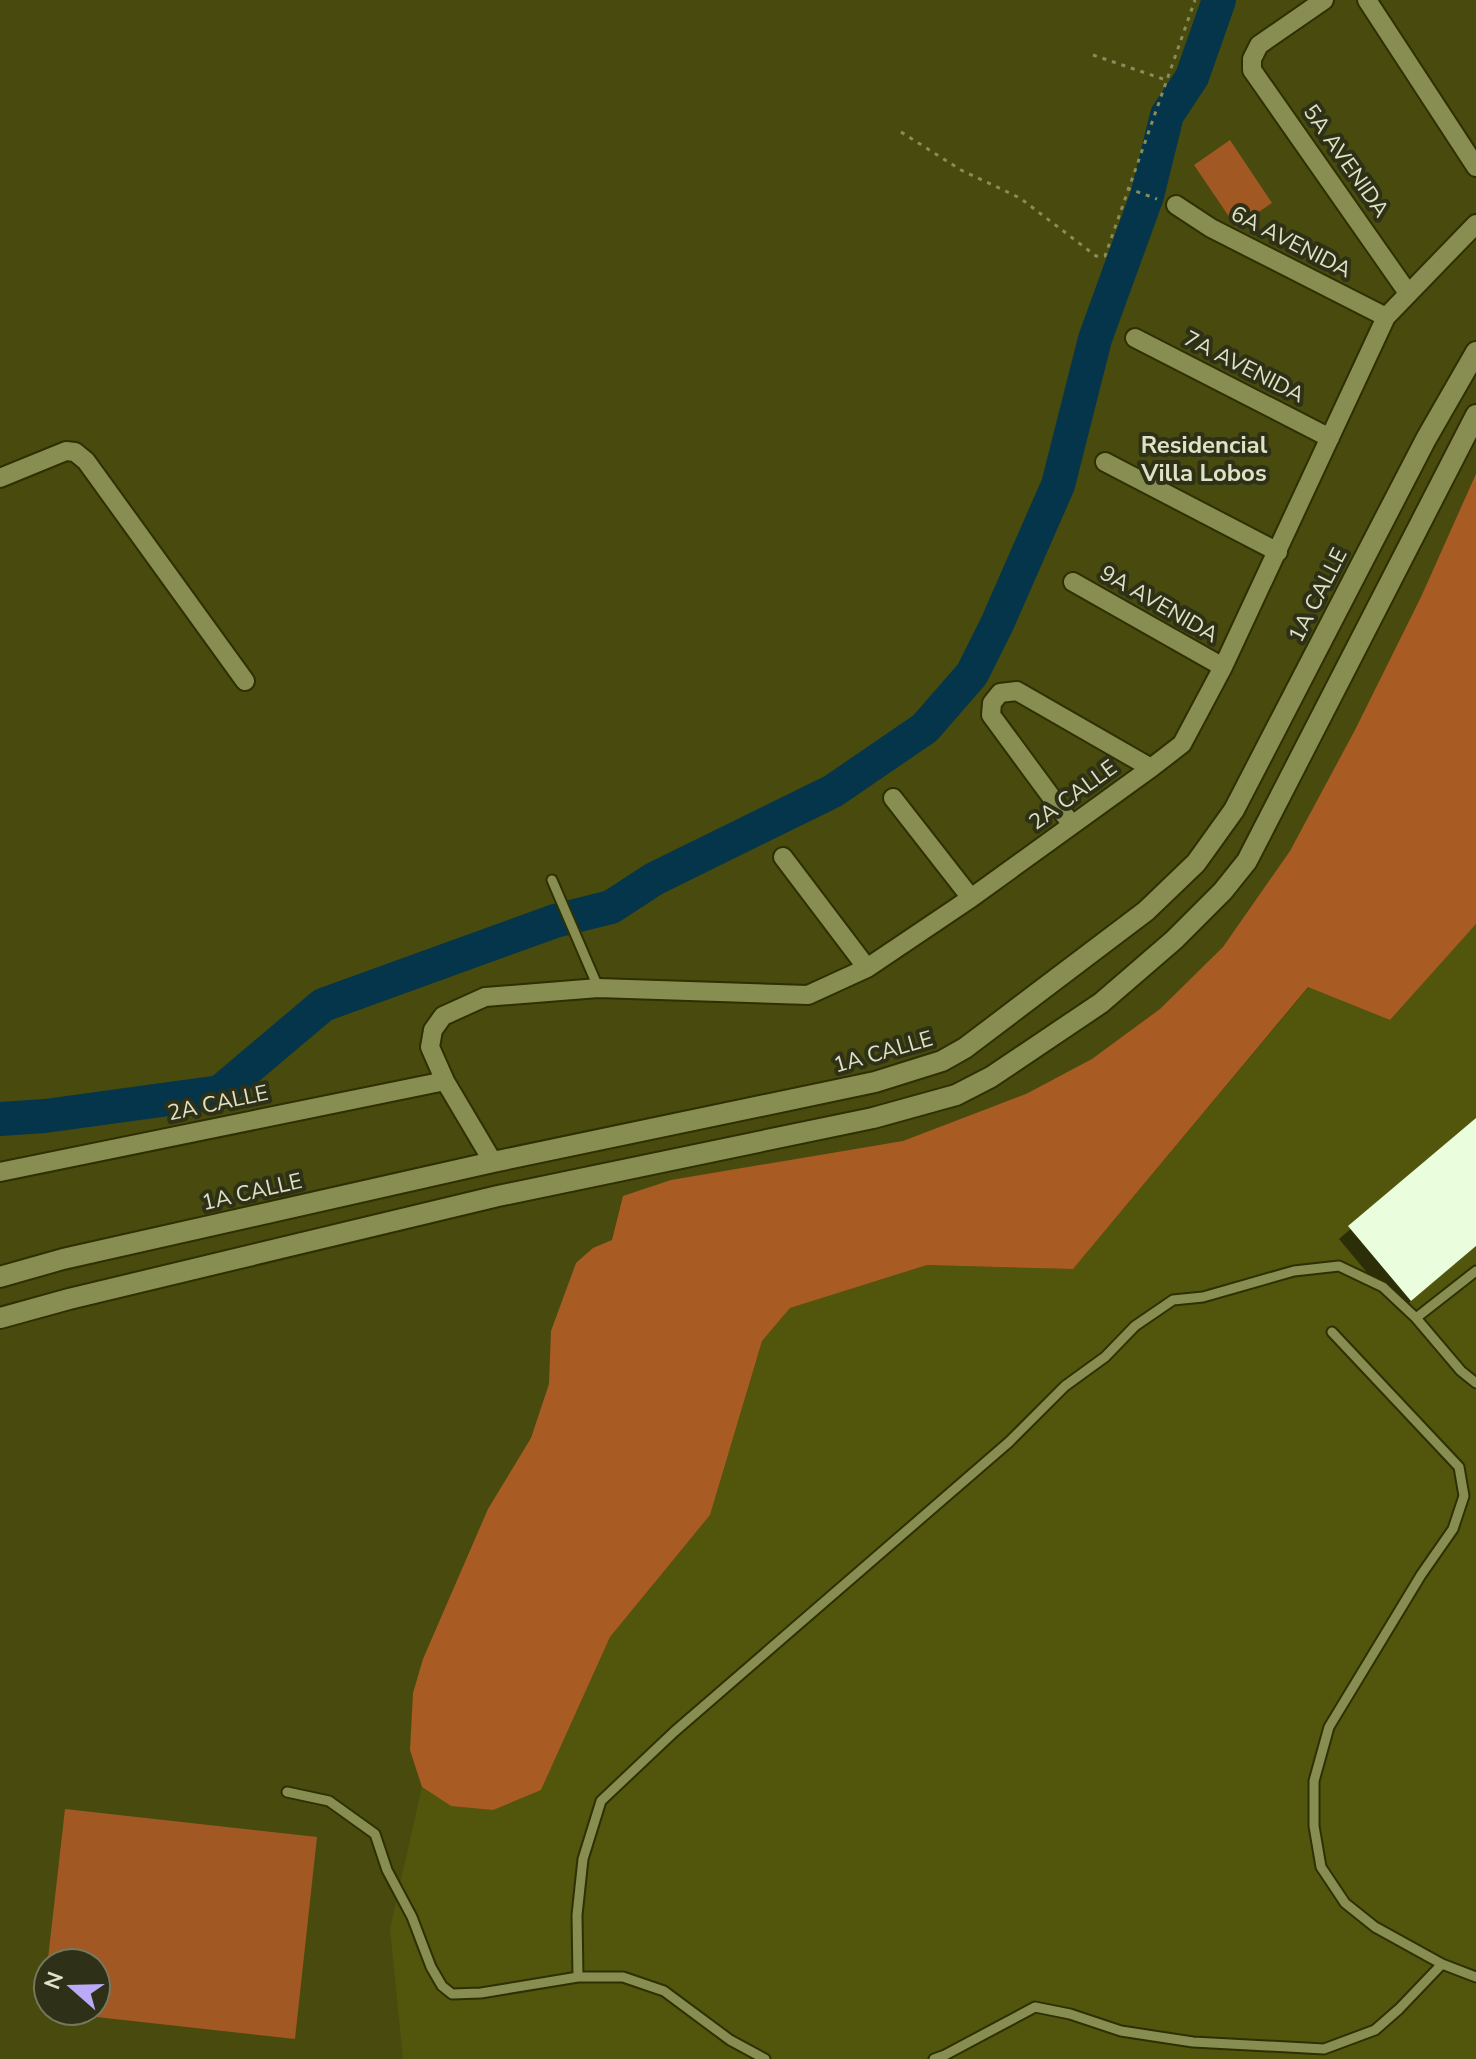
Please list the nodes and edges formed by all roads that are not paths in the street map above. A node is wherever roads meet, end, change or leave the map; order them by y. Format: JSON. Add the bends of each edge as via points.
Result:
{"nodes":[{"id":1,"x":1324,"y":0,"type":"edge"},
{"id":2,"x":1367,"y":0,"type":"edge"},
{"id":3,"x":1476,"y":167,"type":"edge"},
{"id":4,"x":1169,"y":203,"type":"road end"},
{"id":5,"x":1476,"y":224,"type":"edge"},
{"id":6,"x":1408,"y":293,"type":"junction"},
{"id":7,"x":1386,"y":317,"type":"junction"},
{"id":8,"x":1135,"y":338,"type":"dead end"},
{"id":9,"x":1476,"y":352,"type":"edge"},
{"id":10,"x":1476,"y":415,"type":"edge"},
{"id":11,"x":1330,"y":438,"type":"junction"},
{"id":12,"x":1105,"y":462,"type":"dead end"},
{"id":13,"x":0,"y":478,"type":"edge"},
{"id":14,"x":1278,"y":552,"type":"junction"},
{"id":15,"x":1073,"y":582,"type":"dead end"},
{"id":16,"x":1223,"y":667,"type":"junction"},
{"id":17,"x":245,"y":681,"type":"dead end"},
{"id":18,"x":1151,"y":768,"type":"junction"},
{"id":19,"x":893,"y":798,"type":"dead end"},
{"id":20,"x":1072,"y":825,"type":"junction"},
{"id":21,"x":783,"y":857,"type":"dead end"},
{"id":22,"x":552,"y":880,"type":"dead end"},
{"id":23,"x":971,"y":898,"type":"junction"},
{"id":24,"x":867,"y":968,"type":"junction"},
{"id":25,"x":598,"y":988,"type":"junction"},
{"id":26,"x":445,"y":1081,"type":"junction"},
{"id":27,"x":493,"y":1162,"type":"junction"},
{"id":28,"x":0,"y":1172,"type":"edge"},
{"id":29,"x":1476,"y":1271,"type":"edge"},
{"id":30,"x":0,"y":1277,"type":"edge"},
{"id":31,"x":0,"y":1318,"type":"edge"},
{"id":32,"x":1416,"y":1318,"type":"junction"},
{"id":33,"x":1332,"y":1332,"type":"dead end"},
{"id":34,"x":1476,"y":1383,"type":"edge"},
{"id":35,"x":287,"y":1792,"type":"dead end"},
{"id":36,"x":1442,"y":1964,"type":"junction"},
{"id":37,"x":578,"y":1977,"type":"junction"},
{"id":38,"x":1476,"y":1977,"type":"edge"},
{"id":39,"x":765,"y":2059,"type":"edge"},
{"id":40,"x":934,"y":2059,"type":"edge"}],
"edges":[{"from":1,"to":6,"type":"street","name":"5A AVENIDA","via":[[1259,45],[1252,70]]},
{"from":2,"to":3,"type":"street"},
{"from":4,"to":7,"type":"street","name":"6A AVENIDA"},
{"from":5,"to":6,"type":"street","name":"2A CALLE"},
{"from":6,"to":7,"type":"street","name":"2A CALLE"},
{"from":7,"to":11,"type":"street","name":"2A CALLE"},
{"from":8,"to":11,"type":"street","name":"7A AVENIDA"},
{"from":9,"to":27,"type":"main road","name":"1A CALLE","via":[[1234,810],[1196,863],[1146,911],[942,1061],[831,1092]]},
{"from":10,"to":31,"type":"main road","via":[[1247,861],[1174,940],[1101,1003],[991,1077],[956,1095],[887,1115],[498,1196]]},
{"from":11,"to":14,"type":"street","name":"2A CALLE"},
{"from":12,"to":14,"type":"street"},
{"from":13,"to":17,"type":"street","via":[[66,451],[86,461]]},
{"from":14,"to":16,"type":"street","name":"2A CALLE"},
{"from":15,"to":16,"type":"street","name":"9A AVENIDA"},
{"from":16,"to":18,"type":"street","name":"2A CALLE","via":[[1182,744]]},
{"from":18,"to":20,"type":"street","name":"2A CALLE"},
{"from":18,"to":20,"type":"street","via":[[1017,691],[997,695],[991,715]]},
{"from":19,"to":23,"type":"street"},
{"from":20,"to":23,"type":"street","name":"2A CALLE"},
{"from":21,"to":24,"type":"street"},
{"from":22,"to":25,"type":"lane"},
{"from":23,"to":24,"type":"street","name":"2A CALLE"},
{"from":24,"to":25,"type":"street","name":"2A CALLE","via":[[808,995]]},
{"from":25,"to":26,"type":"street","name":"2A CALLE","via":[[485,997],[450,1011],[437,1022],[430,1047]]},
{"from":26,"to":27,"type":"street"},
{"from":26,"to":28,"type":"street","name":"2A CALLE"},
{"from":27,"to":30,"type":"main road","name":"1A CALLE"},
{"from":29,"to":32,"type":"lane"},
{"from":32,"to":34,"type":"lane"},
{"from":32,"to":37,"type":"lane","via":[[1383,1287],[1339,1266],[1294,1271],[1203,1297],[1173,1300],[1135,1326],[601,1801],[583,1859]]},
{"from":33,"to":36,"type":"lane","via":[[1459,1467],[1464,1496],[1453,1529],[1329,1727],[1314,1781],[1316,1840],[1321,1867],[1345,1903],[1375,1927]]},
{"from":35,"to":37,"type":"lane","via":[[329,1801],[375,1834],[431,1967],[452,1994]]},
{"from":36,"to":38,"type":"lane"},
{"from":36,"to":40,"type":"lane","via":[[1375,2030],[1324,2049],[1193,2042],[1121,2031],[1035,2007]]},
{"from":37,"to":39,"type":"lane","via":[[623,1977],[664,1991]]}]}
